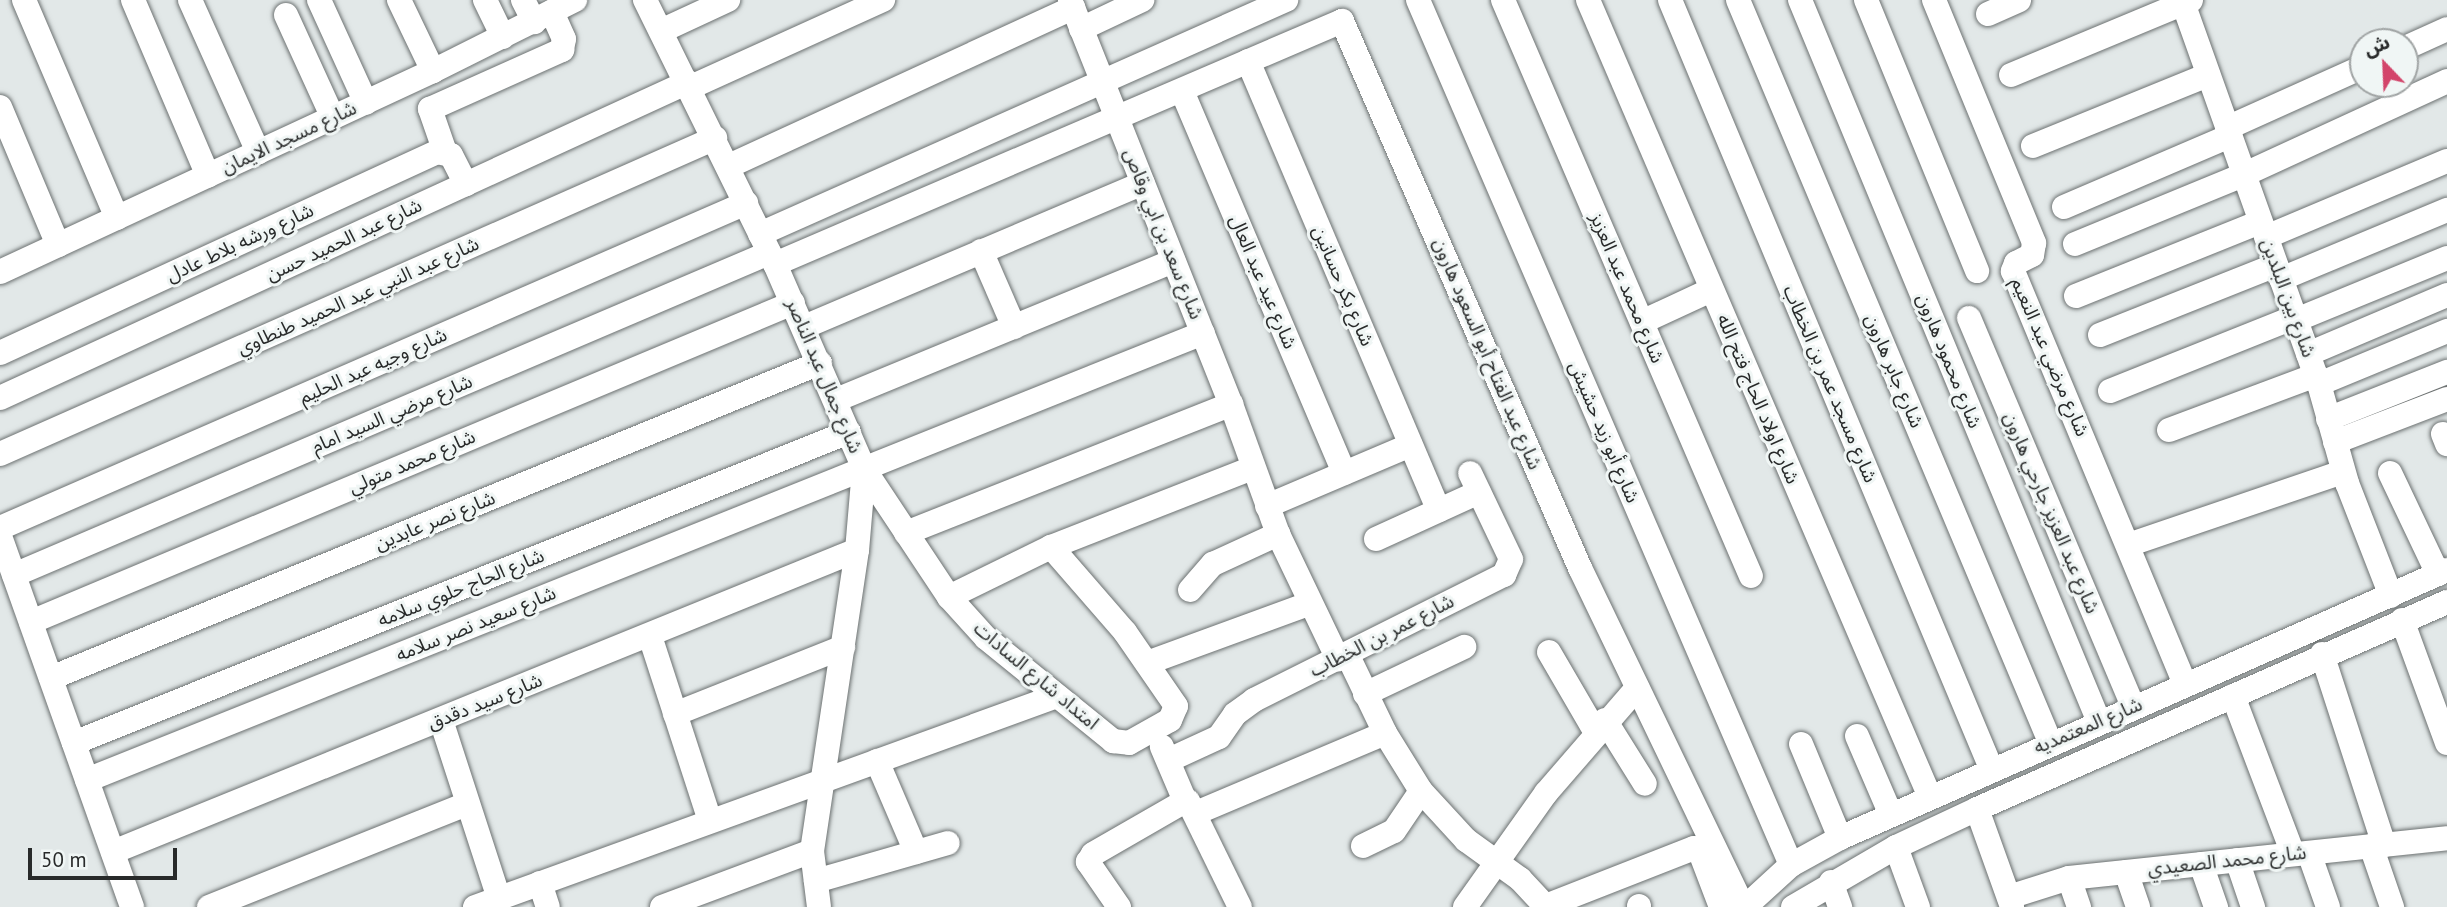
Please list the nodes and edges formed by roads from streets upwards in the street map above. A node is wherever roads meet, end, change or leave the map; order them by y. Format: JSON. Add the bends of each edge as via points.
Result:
{"nodes":[{"id":1,"x":24,"y":0,"type":"edge"},
{"id":2,"x":132,"y":0,"type":"edge"},
{"id":3,"x":190,"y":0,"type":"edge"},
{"id":4,"x":319,"y":0,"type":"edge"},
{"id":5,"x":399,"y":0,"type":"edge"},
{"id":6,"x":485,"y":0,"type":"edge"},
{"id":7,"x":575,"y":0,"type":"edge"},
{"id":8,"x":645,"y":0,"type":"edge"},
{"id":9,"x":728,"y":0,"type":"edge"},
{"id":10,"x":883,"y":0,"type":"edge"},
{"id":11,"x":1142,"y":0,"type":"edge"},
{"id":12,"x":1286,"y":0,"type":"edge"},
{"id":13,"x":1418,"y":0,"type":"edge"},
{"id":14,"x":1503,"y":0,"type":"edge"},
{"id":15,"x":1588,"y":0,"type":"edge"},
{"id":16,"x":1670,"y":0,"type":"edge"},
{"id":17,"x":1738,"y":0,"type":"edge"},
{"id":18,"x":1800,"y":0,"type":"edge"},
{"id":19,"x":1866,"y":0,"type":"edge"},
{"id":20,"x":1934,"y":0,"type":"edge"},
{"id":21,"x":2019,"y":0,"type":"edge"},
{"id":22,"x":2185,"y":1,"type":"edge"},
{"id":23,"x":536,"y":11,"type":"edge"},
{"id":24,"x":1075,"y":12,"type":"edge"},
{"id":25,"x":1988,"y":14,"type":"dead end"},
{"id":26,"x":286,"y":15,"type":"dead end"},
{"id":27,"x":2447,"y":29,"type":"edge"},
{"id":28,"x":661,"y":31,"type":"junction"},
{"id":29,"x":503,"y":37,"type":"junction"},
{"id":30,"x":2419,"y":42,"type":"edge"},
{"id":31,"x":1248,"y":61,"type":"junction"},
{"id":32,"x":433,"y":71,"type":"junction"},
{"id":33,"x":2349,"y":74,"type":"edge"},
{"id":34,"x":2011,"y":75,"type":"dead end"},
{"id":35,"x":2208,"y":75,"type":"junction"},
{"id":36,"x":2447,"y":81,"type":"edge"},
{"id":37,"x":690,"y":84,"type":"junction"},
{"id":38,"x":1104,"y":85,"type":"junction"},
{"id":39,"x":1182,"y":91,"type":"junction"},
{"id":40,"x":366,"y":103,"type":"junction"},
{"id":41,"x":0,"y":107,"type":"edge"},
{"id":42,"x":333,"y":118,"type":"junction"},
{"id":43,"x":1118,"y":120,"type":"junction"},
{"id":44,"x":2228,"y":132,"type":"junction"},
{"id":45,"x":715,"y":138,"type":"junction"},
{"id":46,"x":2033,"y":146,"type":"dead end"},
{"id":47,"x":258,"y":152,"type":"junction"},
{"id":48,"x":445,"y":152,"type":"junction"},
{"id":49,"x":2447,"y":161,"type":"edge"},
{"id":50,"x":729,"y":166,"type":"junction"},
{"id":51,"x":2243,"y":175,"type":"junction"},
{"id":52,"x":208,"y":176,"type":"junction"},
{"id":53,"x":1143,"y":183,"type":"junction"},
{"id":54,"x":466,"y":184,"type":"junction"},
{"id":55,"x":746,"y":203,"type":"junction"},
{"id":56,"x":2064,"y":207,"type":"dead end"},
{"id":57,"x":2447,"y":210,"type":"edge"},
{"id":58,"x":117,"y":218,"type":"junction"},
{"id":59,"x":2263,"y":229,"type":"junction"},
{"id":60,"x":2076,"y":244,"type":"dead end"},
{"id":61,"x":58,"y":245,"type":"junction"},
{"id":62,"x":768,"y":250,"type":"junction"},
{"id":63,"x":981,"y":251,"type":"junction"},
{"id":64,"x":2447,"y":258,"type":"edge"},
{"id":65,"x":1174,"y":261,"type":"junction"},
{"id":66,"x":1977,"y":271,"type":"dead end"},
{"id":67,"x":0,"y":272,"type":"edge"},
{"id":68,"x":2279,"y":272,"type":"junction"},
{"id":69,"x":1711,"y":290,"type":"junction"},
{"id":70,"x":2447,"y":295,"type":"edge"},
{"id":71,"x":2076,"y":296,"type":"dead end"},
{"id":72,"x":793,"y":303,"type":"junction"},
{"id":73,"x":1969,"y":318,"type":"dead end"},
{"id":74,"x":2295,"y":319,"type":"junction"},
{"id":75,"x":1642,"y":322,"type":"junction"},
{"id":76,"x":804,"y":327,"type":"junction"},
{"id":77,"x":1014,"y":327,"type":"junction"},
{"id":78,"x":2447,"y":331,"type":"edge"},
{"id":79,"x":1203,"y":333,"type":"junction"},
{"id":80,"x":2100,"y":335,"type":"dead end"},
{"id":81,"x":0,"y":353,"type":"edge"},
{"id":82,"x":820,"y":363,"type":"junction"},
{"id":83,"x":2314,"y":371,"type":"junction"},
{"id":84,"x":2447,"y":372,"type":"edge"},
{"id":85,"x":2110,"y":391,"type":"dead end"},
{"id":86,"x":0,"y":398,"type":"edge"},
{"id":87,"x":2447,"y":399,"type":"edge"},
{"id":88,"x":836,"y":400,"type":"junction"},
{"id":89,"x":1231,"y":404,"type":"junction"},
{"id":90,"x":2169,"y":430,"type":"dead end"},
{"id":91,"x":2332,"y":430,"type":"junction"},
{"id":92,"x":849,"y":432,"type":"junction"},
{"id":93,"x":1411,"y":445,"type":"junction"},
{"id":94,"x":0,"y":454,"type":"edge"},
{"id":95,"x":1253,"y":468,"type":"junction"},
{"id":96,"x":864,"y":469,"type":"junction"},
{"id":97,"x":2343,"y":472,"type":"junction"},
{"id":98,"x":1344,"y":473,"type":"junction"},
{"id":99,"x":2390,"y":473,"type":"dead end"},
{"id":100,"x":1267,"y":506,"type":"junction"},
{"id":101,"x":1438,"y":510,"type":"junction"},
{"id":102,"x":0,"y":528,"type":"edge"},
{"id":103,"x":906,"y":533,"type":"junction"},
{"id":104,"x":1278,"y":534,"type":"junction"},
{"id":105,"x":0,"y":536,"type":"edge"},
{"id":106,"x":1376,"y":539,"type":"dead end"},
{"id":107,"x":2129,"y":545,"type":"junction"},
{"id":108,"x":1051,"y":547,"type":"junction"},
{"id":109,"x":857,"y":550,"type":"junction"},
{"id":110,"x":2442,"y":572,"type":"edge"},
{"id":111,"x":1751,"y":576,"type":"dead end"},
{"id":112,"x":10,"y":581,"type":"edge"},
{"id":113,"x":1190,"y":590,"type":"dead end"},
{"id":114,"x":2390,"y":596,"type":"junction"},
{"id":115,"x":948,"y":597,"type":"junction"},
{"id":116,"x":2447,"y":602,"type":"edge"},
{"id":117,"x":1308,"y":604,"type":"junction"},
{"id":118,"x":2402,"y":620,"type":"junction"},
{"id":119,"x":31,"y":622,"type":"junction"},
{"id":120,"x":650,"y":636,"type":"junction"},
{"id":121,"x":843,"y":646,"type":"junction"},
{"id":122,"x":1464,"y":647,"type":"dead end"},
{"id":123,"x":1549,"y":652,"type":"dead end"},
{"id":124,"x":2322,"y":654,"type":"junction"},
{"id":125,"x":1343,"y":657,"type":"junction"},
{"id":126,"x":1147,"y":663,"type":"junction"},
{"id":127,"x":51,"y":678,"type":"junction"},
{"id":128,"x":2185,"y":684,"type":"junction"},
{"id":129,"x":1637,"y":688,"type":"junction"},
{"id":130,"x":1365,"y":694,"type":"junction"},
{"id":131,"x":1057,"y":696,"type":"junction"},
{"id":132,"x":2233,"y":696,"type":"junction"},
{"id":133,"x":2133,"y":707,"type":"junction"},
{"id":134,"x":675,"y":714,"type":"junction"},
{"id":135,"x":441,"y":720,"type":"junction"},
{"id":136,"x":2099,"y":722,"type":"junction"},
{"id":137,"x":1600,"y":726,"type":"junction"},
{"id":138,"x":1154,"y":730,"type":"junction"},
{"id":139,"x":1385,"y":733,"type":"junction"},
{"id":140,"x":1857,"y":736,"type":"dead end"},
{"id":141,"x":2050,"y":741,"type":"junction"},
{"id":142,"x":74,"y":743,"type":"junction"},
{"id":143,"x":2447,"y":743,"type":"edge"},
{"id":144,"x":1801,"y":744,"type":"dead end"},
{"id":145,"x":1169,"y":760,"type":"junction"},
{"id":146,"x":877,"y":761,"type":"junction"},
{"id":147,"x":1991,"y":768,"type":"junction"},
{"id":148,"x":87,"y":780,"type":"junction"},
{"id":149,"x":824,"y":780,"type":"junction"},
{"id":150,"x":1646,"y":784,"type":"dead end"},
{"id":151,"x":1421,"y":791,"type":"junction"},
{"id":152,"x":1930,"y":797,"type":"junction"},
{"id":153,"x":467,"y":804,"type":"junction"},
{"id":154,"x":1191,"y":806,"type":"junction"},
{"id":155,"x":1977,"y":809,"type":"junction"},
{"id":156,"x":1891,"y":814,"type":"junction"},
{"id":157,"x":710,"y":821,"type":"junction"},
{"id":158,"x":1840,"y":838,"type":"junction"},
{"id":159,"x":2447,"y":838,"type":"edge"},
{"id":160,"x":948,"y":843,"type":"dead end"},
{"id":161,"x":2377,"y":845,"type":"junction"},
{"id":162,"x":1363,"y":846,"type":"dead end"},
{"id":163,"x":1896,"y":847,"type":"junction"},
{"id":164,"x":812,"y":851,"type":"junction"},
{"id":165,"x":113,"y":852,"type":"junction"},
{"id":166,"x":916,"y":852,"type":"junction"},
{"id":167,"x":2301,"y":854,"type":"junction"},
{"id":168,"x":2237,"y":860,"type":"junction"},
{"id":169,"x":1496,"y":863,"type":"junction"},
{"id":170,"x":2201,"y":864,"type":"junction"},
{"id":171,"x":1790,"y":865,"type":"junction"},
{"id":172,"x":2126,"y":872,"type":"junction"},
{"id":173,"x":2069,"y":878,"type":"junction"},
{"id":174,"x":816,"y":881,"type":"junction"},
{"id":175,"x":1831,"y":882,"type":"junction"},
{"id":176,"x":540,"y":883,"type":"junction"},
{"id":177,"x":499,"y":898,"type":"junction"},
{"id":178,"x":2010,"y":902,"type":"edge"},
{"id":179,"x":1745,"y":906,"type":"edge"},
{"id":180,"x":132,"y":907,"type":"edge"},
{"id":181,"x":209,"y":907,"type":"edge"},
{"id":182,"x":475,"y":907,"type":"edge"},
{"id":183,"x":548,"y":907,"type":"edge"},
{"id":184,"x":662,"y":907,"type":"edge"},
{"id":185,"x":819,"y":907,"type":"edge"},
{"id":186,"x":1119,"y":907,"type":"edge"},
{"id":187,"x":1240,"y":907,"type":"edge"},
{"id":188,"x":1465,"y":907,"type":"edge"},
{"id":189,"x":1546,"y":907,"type":"edge"},
{"id":190,"x":1721,"y":907,"type":"edge"},
{"id":191,"x":1793,"y":907,"type":"edge"},
{"id":192,"x":1840,"y":907,"type":"edge"},
{"id":193,"x":1918,"y":907,"type":"edge"},
{"id":194,"x":2079,"y":907,"type":"edge"},
{"id":195,"x":2138,"y":907,"type":"edge"},
{"id":196,"x":2216,"y":907,"type":"edge"},
{"id":197,"x":2253,"y":907,"type":"edge"},
{"id":198,"x":2328,"y":907,"type":"edge"},
{"id":199,"x":2392,"y":907,"type":"edge"}],
"edges":[{"from":1,"to":58,"type":"street"},
{"from":2,"to":52,"type":"street"},
{"from":3,"to":47,"type":"street"},
{"from":4,"to":40,"type":"street"},
{"from":5,"to":32,"type":"street"},
{"from":6,"to":29,"type":"street"},
{"from":7,"to":23,"type":"street","name":"شارع مسجد الايمان"},
{"from":8,"to":28,"type":"street","name":"شارع جمال عبد الناصر"},
{"from":9,"to":28,"type":"street"},
{"from":10,"to":37,"type":"street","name":"شارع عبد الحميد حسن"},
{"from":11,"to":24,"type":"street"},
{"from":12,"to":38,"type":"street"},
{"from":13,"to":171,"type":"street","name":"شارع أبو زيد حشيش"},
{"from":14,"to":75,"type":"street","name":"شارع محمد عبد العزيز"},
{"from":15,"to":69,"type":"street","name":"شارع اولاد الحاج فتح الله"},
{"from":16,"to":147,"type":"street","name":"شارع مسجد عمر بن الخطاب"},
{"from":17,"to":141,"type":"street","name":"شارع جابر هارون"},
{"from":18,"to":136,"type":"street","name":"شارع محمود هارون"},
{"from":19,"to":66,"type":"street"},
{"from":20,"to":107,"type":"street","name":"شارع مرضي عبد النعيم","via":[[2034,243],[2032,255],[2016,263],[2013,271]]},
{"from":21,"to":25,"type":"street"},
{"from":22,"to":34,"type":"street"},
{"from":22,"to":35,"type":"street","name":"شارع بين البلدين"},
{"from":23,"to":29,"type":"street","name":"شارع مسجد الايمان"},
{"from":23,"to":48,"type":"street","via":[[565,43],[562,50],[430,109]]},
{"from":24,"to":38,"type":"street","name":"شارع سعد بن ابي وقاص"},
{"from":24,"to":50,"type":"street"},
{"from":26,"to":42,"type":"street"},
{"from":27,"to":30,"type":"street"},
{"from":28,"to":37,"type":"street","name":"شارع جمال عبد الناصر"},
{"from":29,"to":32,"type":"street","name":"شارع مسجد الايمان"},
{"from":31,"to":39,"type":"street","name":"شارع عبد الفتاح أبو السعود هارون"},
{"from":31,"to":93,"type":"street","name":"شارع بكر حسانين"},
{"from":31,"to":129,"type":"street","name":"شارع عبد الفتاح أبو السعود هارون","via":[[1343,22],[1580,568]]},
{"from":32,"to":40,"type":"street","name":"شارع مسجد الايمان"},
{"from":33,"to":44,"type":"street"},
{"from":35,"to":44,"type":"street","name":"شارع بين البلدين"},
{"from":35,"to":46,"type":"street"},
{"from":36,"to":51,"type":"street"},
{"from":37,"to":45,"type":"street","name":"شارع جمال عبد الناصر"},
{"from":37,"to":54,"type":"street","name":"شارع عبد الحميد حسن"},
{"from":38,"to":43,"type":"street","name":"شارع سعد بن ابي وقاص"},
{"from":38,"to":62,"type":"street"},
{"from":39,"to":43,"type":"street","name":"شارع عبد الفتاح أبو السعود هارون"},
{"from":39,"to":98,"type":"street","name":"شارع عيد عبد العال"},
{"from":40,"to":42,"type":"street","name":"شارع مسجد الايمان"},
{"from":41,"to":61,"type":"street"},
{"from":42,"to":47,"type":"street","name":"شارع مسجد الايمان"},
{"from":43,"to":53,"type":"street","name":"شارع سعد بن ابي وقاص"},
{"from":43,"to":62,"type":"street","name":"شارع عبد الفتاح أبو السعود هارون"},
{"from":44,"to":51,"type":"street","name":"شارع بين البلدين"},
{"from":44,"to":56,"type":"street"},
{"from":45,"to":50,"type":"street","name":"شارع جمال عبد الناصر"},
{"from":45,"to":94,"type":"street","name":"شارع عبد النبي عبد الحميد طنطاوي"},
{"from":47,"to":52,"type":"street","name":"شارع مسجد الايمان"},
{"from":48,"to":54,"type":"street"},
{"from":48,"to":81,"type":"street","name":"شارع ورشه بلاط عادل"},
{"from":49,"to":59,"type":"street"},
{"from":50,"to":55,"type":"street","name":"شارع جمال عبد الناصر"},
{"from":51,"to":59,"type":"street","name":"شارع بين البلدين"},
{"from":51,"to":60,"type":"street"},
{"from":52,"to":58,"type":"street","name":"شارع مسجد الايمان"},
{"from":53,"to":63,"type":"street"},
{"from":53,"to":65,"type":"street","name":"شارع سعد بن ابي وقاص"},
{"from":54,"to":86,"type":"street","name":"شارع عبد الحميد حسن"},
{"from":55,"to":62,"type":"street","name":"شارع جمال عبد الناصر"},
{"from":55,"to":102,"type":"street","name":"شارع وجيه عبد الحليم"},
{"from":57,"to":68,"type":"street"},
{"from":58,"to":61,"type":"street","name":"شارع مسجد الايمان"},
{"from":59,"to":68,"type":"street","name":"شارع بين البلدين"},
{"from":59,"to":71,"type":"street"},
{"from":61,"to":67,"type":"street","name":"شارع مسجد الايمان"},
{"from":62,"to":72,"type":"street","name":"شارع جمال عبد الناصر"},
{"from":62,"to":112,"type":"street","name":"شارع مرضي السيد امام"},
{"from":63,"to":76,"type":"street"},
{"from":63,"to":77,"type":"street"},
{"from":64,"to":74,"type":"street"},
{"from":65,"to":77,"type":"street"},
{"from":65,"to":79,"type":"street","name":"شارع سعد بن ابي وقاص"},
{"from":68,"to":74,"type":"street","name":"شارع بين البلدين"},
{"from":68,"to":80,"type":"street"},
{"from":69,"to":75,"type":"street"},
{"from":69,"to":152,"type":"street","name":"شارع اولاد الحاج فتح الله"},
{"from":70,"to":83,"type":"street"},
{"from":72,"to":76,"type":"street","name":"شارع جمال عبد الناصر"},
{"from":72,"to":119,"type":"street","name":"شارع محمد متولي"},
{"from":73,"to":133,"type":"street","name":"شارع عبد العزيز جارحي هارون"},
{"from":74,"to":83,"type":"street","name":"شارع بين البلدين"},
{"from":74,"to":85,"type":"street"},
{"from":75,"to":111,"type":"street","name":"شارع محمد عبد العزيز"},
{"from":76,"to":82,"type":"street","name":"شارع جمال عبد الناصر"},
{"from":77,"to":88,"type":"street"},
{"from":78,"to":83,"type":"street"},
{"from":79,"to":89,"type":"street","name":"شارع سعد بن ابي وقاص"},
{"from":79,"to":96,"type":"street","name":"شارع سعيد نصر سلامه"},
{"from":82,"to":88,"type":"street","name":"شارع جمال عبد الناصر"},
{"from":82,"to":127,"type":"street","name":"شارع نصر عابدين"},
{"from":83,"to":90,"type":"street"},
{"from":83,"to":91,"type":"street","name":"شارع بين البلدين"},
{"from":84,"to":91,"type":"street"},
{"from":87,"to":91,"type":"street"},
{"from":88,"to":92,"type":"street","name":"شارع جمال عبد الناصر"},
{"from":89,"to":95,"type":"street","name":"شارع سعد بن ابي وقاص"},
{"from":89,"to":103,"type":"street"},
{"from":91,"to":97,"type":"street","name":"شارع بين البلدين"},
{"from":92,"to":96,"type":"street","name":"شارع جمال عبد الناصر"},
{"from":92,"to":142,"type":"street","name":"شارع الحاج حلوي سلامه"},
{"from":93,"to":98,"type":"street"},
{"from":93,"to":101,"type":"street","name":"شارع بكر حسانين"},
{"from":95,"to":100,"type":"street","name":"شارع سعد بن ابي وقاص"},
{"from":95,"to":108,"type":"street"},
{"from":96,"to":103,"type":"street","name":"امتداد شارع السادات"},
{"from":96,"to":109,"type":"street","name":"شارع جمال عبد الناصر"},
{"from":96,"to":148,"type":"street","name":"شارع سعيد نصر سلامه"},
{"from":97,"to":107,"type":"street"},
{"from":97,"to":114,"type":"street","name":"شارع بين البلدين"},
{"from":98,"to":100,"type":"street"},
{"from":99,"to":110,"type":"street"},
{"from":100,"to":104,"type":"street","name":"شارع سعد بن ابي وقاص"},
{"from":101,"to":106,"type":"street"},
{"from":101,"to":125,"type":"street","name":"شارع عمر بن الخطاب","via":[[1475,482],[1511,559],[1508,570]]},
{"from":103,"to":115,"type":"street","name":"امتداد شارع السادات"},
{"from":104,"to":113,"type":"street","via":[[1213,564]]},
{"from":104,"to":117,"type":"street","name":"شارع سعد بن ابي وقاص"},
{"from":105,"to":112,"type":"street"},
{"from":107,"to":128,"type":"street","name":"شارع مرضي عبد النعيم"},
{"from":108,"to":115,"type":"street"},
{"from":108,"to":126,"type":"street"},
{"from":109,"to":120,"type":"street","name":"شارع سيد دقدق"},
{"from":109,"to":121,"type":"street","name":"شارع جمال عبد الناصر"},
{"from":110,"to":114,"type":"street","name":"شارع المعتمديه"},
{"from":112,"to":119,"type":"street"},
{"from":114,"to":128,"type":"street","name":"شارع المعتمديه"},
{"from":115,"to":131,"type":"street","name":"امتداد شارع السادات","via":[[993,644]]},
{"from":116,"to":118,"type":"street","name":"شارع المعتمديه"},
{"from":117,"to":125,"type":"street","name":"شارع سعد بن ابي وقاص"},
{"from":117,"to":126,"type":"street"},
{"from":118,"to":124,"type":"street","name":"شارع المعتمديه"},
{"from":118,"to":143,"type":"street"},
{"from":119,"to":127,"type":"street"},
{"from":120,"to":134,"type":"street"},
{"from":120,"to":135,"type":"street","name":"شارع سيد دقدق"},
{"from":121,"to":134,"type":"street"},
{"from":121,"to":149,"type":"street","name":"شارع جمال عبد الناصر"},
{"from":122,"to":130,"type":"street"},
{"from":123,"to":137,"type":"street"},
{"from":124,"to":132,"type":"street","name":"شارع المعتمديه"},
{"from":124,"to":161,"type":"street"},
{"from":125,"to":130,"type":"street","name":"شارع سعد بن ابي وقاص"},
{"from":125,"to":145,"type":"street","name":"شارع عمر بن الخطاب","via":[[1244,706],[1219,737]]},
{"from":126,"to":138,"type":"street","via":[[1176,706],[1174,716]]},
{"from":127,"to":142,"type":"street"},
{"from":128,"to":133,"type":"street","name":"شارع المعتمديه"},
{"from":129,"to":137,"type":"street"},
{"from":129,"to":179,"type":"street","name":"شارع عبد الفتاح أبو السعود هارون"},
{"from":130,"to":139,"type":"street","name":"شارع سعد بن ابي وقاص"},
{"from":131,"to":138,"type":"street","name":"امتداد شارع السادات","via":[[1117,744]]},
{"from":131,"to":146,"type":"street"},
{"from":132,"to":155,"type":"street","name":"شارع المعتمديه"},
{"from":132,"to":167,"type":"street"},
{"from":133,"to":136,"type":"street","name":"شارع المعتمديه"},
{"from":134,"to":157,"type":"street"},
{"from":135,"to":153,"type":"street"},
{"from":135,"to":165,"type":"street","name":"شارع سيد دقدق"},
{"from":136,"to":141,"type":"street","name":"شارع المعتمديه"},
{"from":137,"to":150,"type":"street"},
{"from":137,"to":169,"type":"street"},
{"from":138,"to":145,"type":"street"},
{"from":139,"to":151,"type":"street","name":"شارع سعد بن ابي وقاص"},
{"from":139,"to":154,"type":"street"},
{"from":140,"to":156,"type":"street"},
{"from":141,"to":147,"type":"street","name":"شارع المعتمديه"},
{"from":142,"to":148,"type":"street"},
{"from":144,"to":158,"type":"street"},
{"from":145,"to":154,"type":"street"},
{"from":146,"to":149,"type":"street"},
{"from":146,"to":166,"type":"street"},
{"from":147,"to":152,"type":"street","name":"شارع المعتمديه"},
{"from":148,"to":165,"type":"street"},
{"from":149,"to":157,"type":"street"},
{"from":149,"to":164,"type":"street","name":"شارع جمال عبد الناصر"},
{"from":151,"to":162,"type":"street","via":[[1394,831]]},
{"from":151,"to":169,"type":"street","name":"شارع سعد بن ابي وقاص","via":[[1466,840]]},
{"from":152,"to":156,"type":"street","name":"شارع المعتمديه"},
{"from":153,"to":177,"type":"street"},
{"from":153,"to":181,"type":"street"},
{"from":154,"to":186,"type":"street","via":[[1090,858],[1090,871]]},
{"from":154,"to":187,"type":"street"},
{"from":155,"to":163,"type":"street","name":"شارع المعتمديه"},
{"from":155,"to":178,"type":"street"},
{"from":156,"to":158,"type":"street","name":"شارع المعتمديه"},
{"from":157,"to":176,"type":"street"},
{"from":158,"to":171,"type":"street","name":"شارع المعتمديه"},
{"from":159,"to":161,"type":"street","name":"شارع محمد الصعيدي"},
{"from":160,"to":166,"type":"street"},
{"from":161,"to":167,"type":"street","name":"شارع محمد الصعيدي"},
{"from":161,"to":199,"type":"street"},
{"from":163,"to":175,"type":"street","name":"شارع المعتمديه"},
{"from":163,"to":193,"type":"street"},
{"from":164,"to":174,"type":"street","name":"شارع جمال عبد الناصر"},
{"from":164,"to":184,"type":"street"},
{"from":165,"to":180,"type":"street"},
{"from":166,"to":174,"type":"street"},
{"from":167,"to":168,"type":"street","name":"شارع محمد الصعيدي"},
{"from":167,"to":198,"type":"street"},
{"from":168,"to":170,"type":"street","name":"شارع محمد الصعيدي"},
{"from":168,"to":197,"type":"street"},
{"from":169,"to":188,"type":"street"},
{"from":169,"to":189,"type":"street","name":"شارع سعد بن ابي وقاص"},
{"from":170,"to":172,"type":"street","name":"شارع محمد الصعيدي"},
{"from":170,"to":196,"type":"street"},
{"from":171,"to":179,"type":"street","name":"شارع المعتمديه"},
{"from":172,"to":173,"type":"street","name":"شارع محمد الصعيدي"},
{"from":172,"to":195,"type":"street"},
{"from":173,"to":178,"type":"street","name":"شارع محمد الصعيدي"},
{"from":173,"to":194,"type":"street"},
{"from":174,"to":185,"type":"street","name":"شارع جمال عبد الناصر"},
{"from":175,"to":191,"type":"street","name":"شارع المعتمديه"},
{"from":175,"to":192,"type":"street"},
{"from":176,"to":177,"type":"street"},
{"from":176,"to":183,"type":"street"},
{"from":177,"to":182,"type":"street"},
{"from":189,"to":190,"type":"street","via":[[1694,848],[1700,852]]}]}
